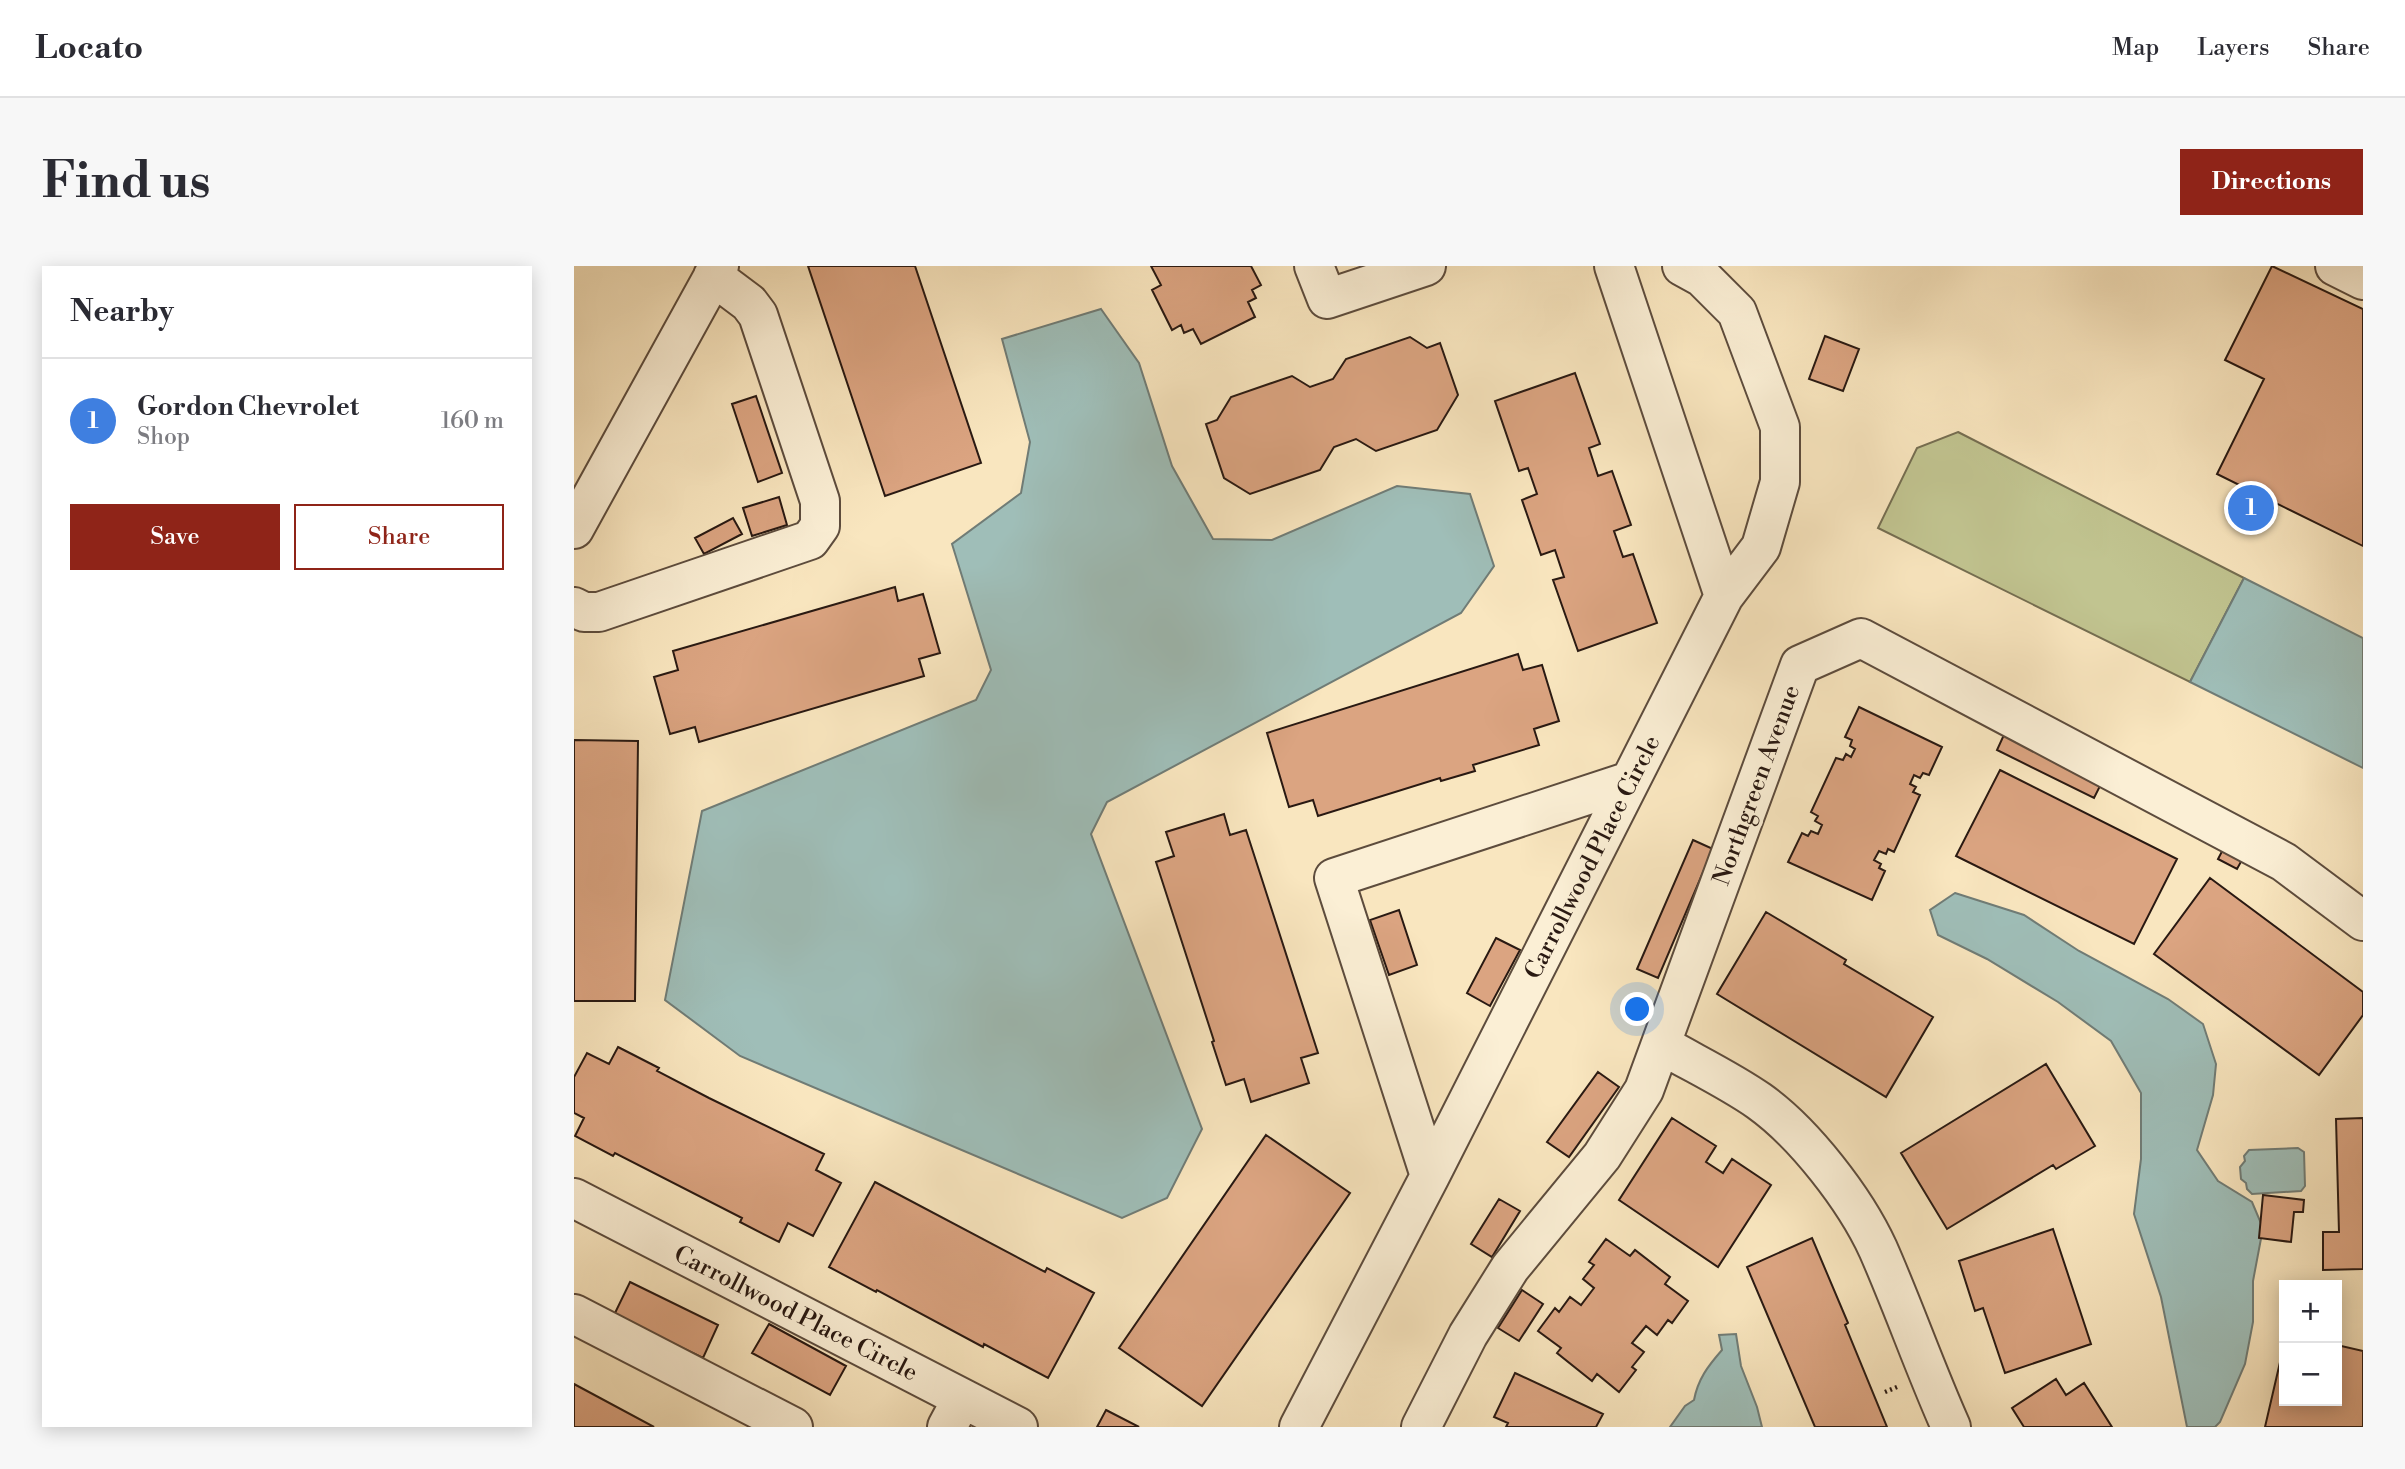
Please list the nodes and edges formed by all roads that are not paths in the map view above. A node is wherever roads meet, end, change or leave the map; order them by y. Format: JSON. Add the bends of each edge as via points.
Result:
{"nodes":[{"id":1,"x":1314,"y":266,"type":"edge"},
{"id":2,"x":1426,"y":266,"type":"edge"},
{"id":3,"x":1614,"y":266,"type":"edge"},
{"id":4,"x":1682,"y":266,"type":"edge"},
{"id":5,"x":2335,"y":266,"type":"edge"},
{"id":6,"x":716,"y":271,"type":"edge"},
{"id":7,"x":2363,"y":280,"type":"edge"},
{"id":8,"x":574,"y":529,"type":"edge"},
{"id":9,"x":1724,"y":596,"type":"junction"},
{"id":10,"x":574,"y":607,"type":"edge"},
{"id":11,"x":1630,"y":780,"type":"junction"},
{"id":12,"x":2363,"y":921,"type":"edge"},
{"id":13,"x":1662,"y":1045,"type":"junction"},
{"id":14,"x":1430,"y":1176,"type":"junction"},
{"id":15,"x":574,"y":1198,"type":"edge"},
{"id":16,"x":574,"y":1314,"type":"edge"},
{"id":17,"x":955,"y":1413,"type":"edge"},
{"id":18,"x":793,"y":1427,"type":"edge"},
{"id":19,"x":1018,"y":1427,"type":"edge"},
{"id":20,"x":1299,"y":1427,"type":"edge"},
{"id":21,"x":1421,"y":1427,"type":"edge"},
{"id":22,"x":1951,"y":1427,"type":"edge"}],
"edges":[{"from":1,"to":2,"type":"street","via":[[1327,299]]},
{"from":3,"to":9,"type":"street"},
{"from":4,"to":9,"type":"street","name":"Carrollwood Place Circle","via":[[1702,277],[1737,312],[1780,427],[1780,482],[1761,547]]},
{"from":5,"to":7,"type":"street"},
{"from":6,"to":8,"type":"street"},
{"from":6,"to":10,"type":"street","via":[[758,315],[820,501],[820,526],[810,540],[599,612]]},
{"from":9,"to":11,"type":"street","name":"Carrollwood Place Circle"},
{"from":11,"to":14,"type":"street","name":"Carrollwood Place Circle"},
{"from":11,"to":14,"type":"street","via":[[1334,878]]},
{"from":12,"to":13,"type":"street","name":"Northgreen Avenue","via":[[2284,862],[1861,638],[1800,665]]},
{"from":13,"to":21,"type":"street","name":"Northgreen Avenue","via":[[1644,1090],[1602,1156],[1510,1268],[1468,1335]]},
{"from":13,"to":22,"type":"street","via":[[1759,1101],[1800,1138],[1847,1195],[1877,1248]]},
{"from":14,"to":20,"type":"street","name":"Carrollwood Place Circle"},
{"from":15,"to":17,"type":"street","name":"Carrollwood Place Circle"},
{"from":16,"to":18,"type":"street"},
{"from":17,"to":19,"type":"street","name":"Carrollwood Place Circle"}]}
